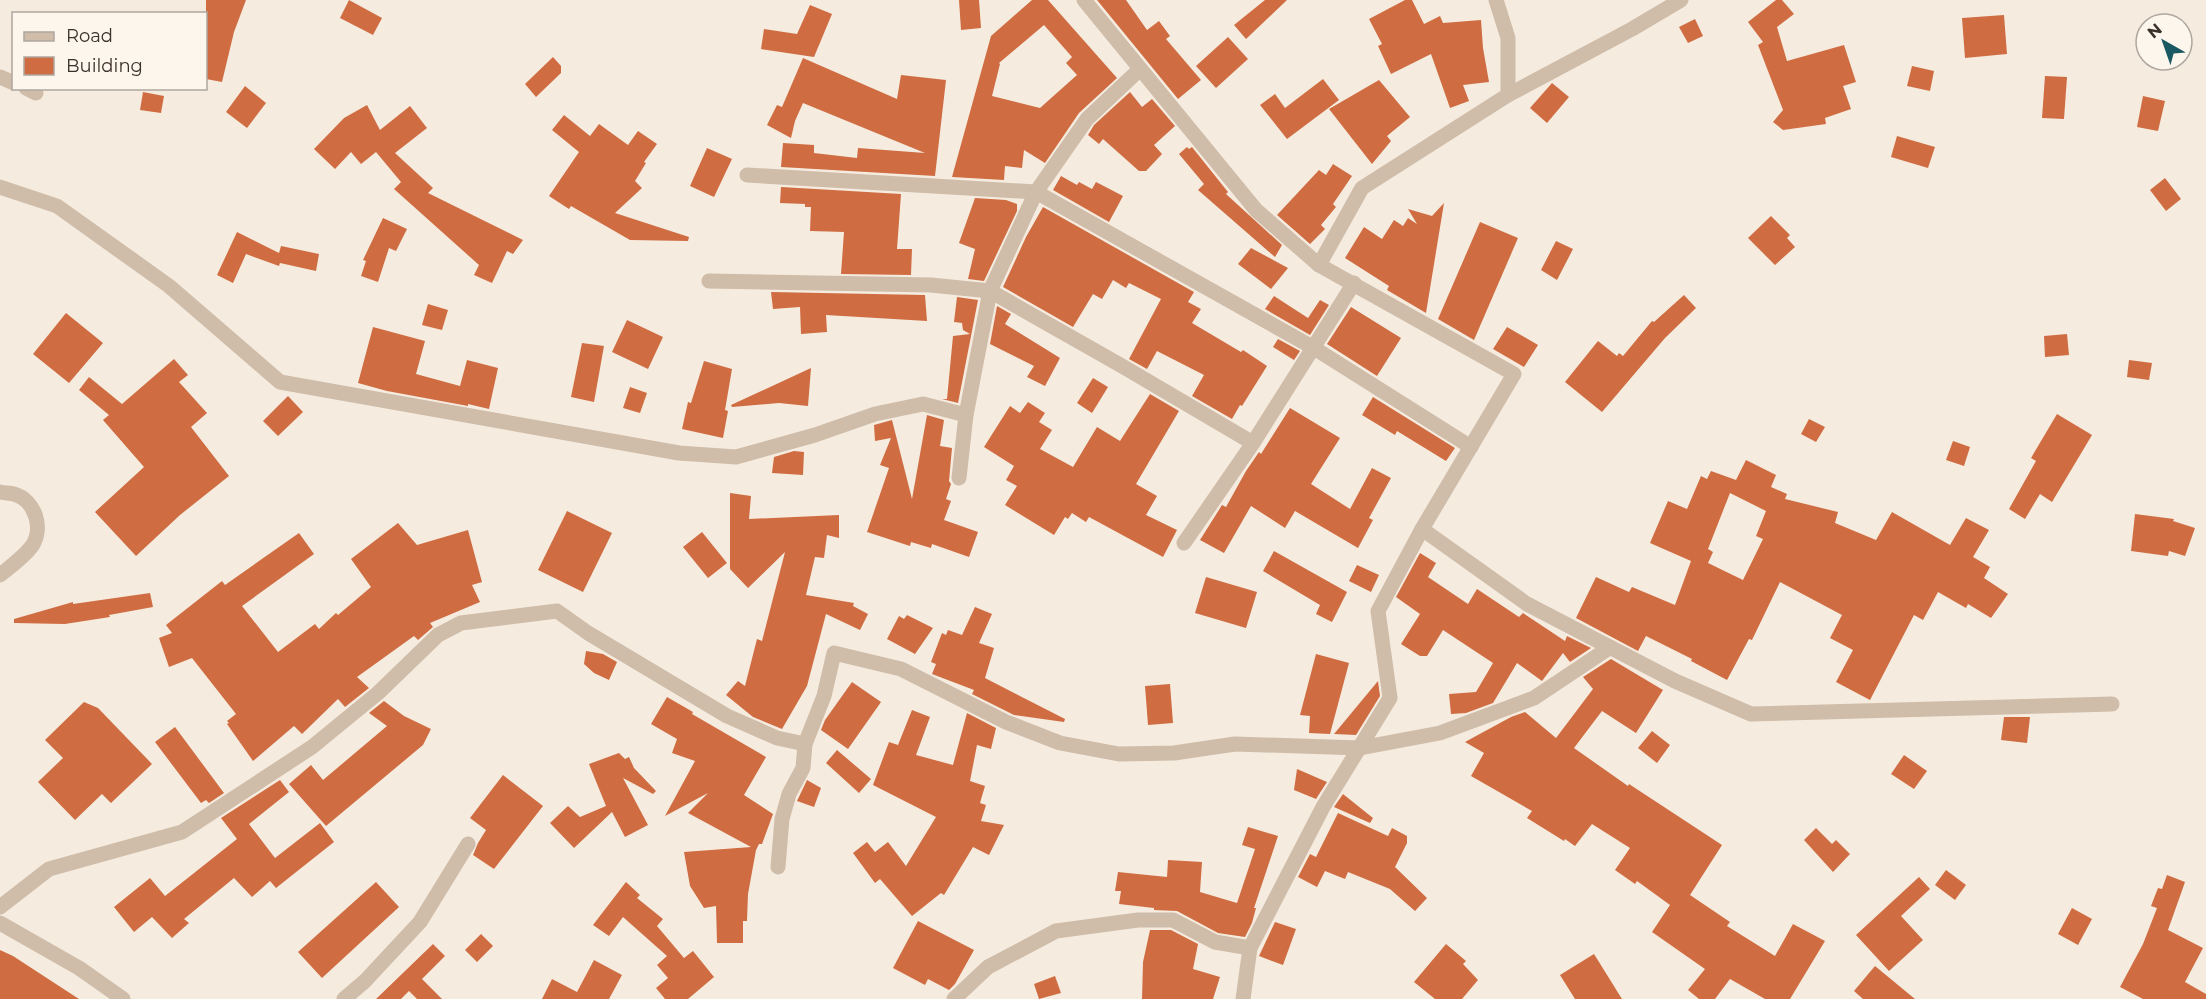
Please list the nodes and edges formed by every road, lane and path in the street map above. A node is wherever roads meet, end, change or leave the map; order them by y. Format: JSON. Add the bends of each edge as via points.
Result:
{"nodes":[{"id":1,"x":1084,"y":0,"type":"edge"},
{"id":2,"x":1496,"y":0,"type":"edge"},
{"id":3,"x":1681,"y":0,"type":"edge"},
{"id":4,"x":1139,"y":70,"type":"junction"},
{"id":5,"x":1508,"y":95,"type":"junction"},
{"id":6,"x":747,"y":175,"type":"dead end"},
{"id":7,"x":0,"y":187,"type":"edge"},
{"id":8,"x":1036,"y":192,"type":"junction"},
{"id":9,"x":1319,"y":265,"type":"junction"},
{"id":10,"x":709,"y":281,"type":"dead end"},
{"id":11,"x":1354,"y":283,"type":"junction"},
{"id":12,"x":990,"y":291,"type":"junction"},
{"id":13,"x":1314,"y":348,"type":"junction"},
{"id":14,"x":966,"y":415,"type":"junction"},
{"id":15,"x":1253,"y":443,"type":"junction"},
{"id":16,"x":1471,"y":447,"type":"junction"},
{"id":17,"x":959,"y":478,"type":"dead end"},
{"id":18,"x":0,"y":492,"type":"edge"},
{"id":19,"x":1422,"y":529,"type":"junction"},
{"id":20,"x":1184,"y":543,"type":"dead end"},
{"id":21,"x":0,"y":575,"type":"edge"},
{"id":22,"x":1609,"y":648,"type":"junction"},
{"id":23,"x":2112,"y":705,"type":"dead end"},
{"id":24,"x":805,"y":744,"type":"junction"},
{"id":25,"x":1360,"y":748,"type":"junction"},
{"id":26,"x":468,"y":844,"type":"dead end"},
{"id":27,"x":778,"y":867,"type":"dead end"},
{"id":28,"x":0,"y":907,"type":"edge"},
{"id":29,"x":0,"y":923,"type":"edge"},
{"id":30,"x":1250,"y":948,"type":"junction"},
{"id":31,"x":123,"y":999,"type":"edge"},
{"id":32,"x":344,"y":999,"type":"edge"},
{"id":33,"x":954,"y":999,"type":"edge"},
{"id":34,"x":1243,"y":999,"type":"edge"}],
"edges":[{"from":1,"to":4,"type":"street"},
{"from":2,"to":5,"type":"street","via":[[1508,38]]},
{"from":3,"to":5,"type":"street"},
{"from":4,"to":8,"type":"street","via":[[1087,119]]},
{"from":4,"to":9,"type":"street","via":[[1256,210]]},
{"from":5,"to":9,"type":"street","via":[[1362,188]]},
{"from":6,"to":8,"type":"street"},
{"from":7,"to":14,"type":"street","via":[[57,206],[169,286],[280,382],[679,453],[736,457],[875,414],[923,404]]},
{"from":8,"to":12,"type":"street"},
{"from":8,"to":13,"type":"street"},
{"from":9,"to":11,"type":"street"},
{"from":10,"to":12,"type":"street","via":[[931,285]]},
{"from":11,"to":13,"type":"street"},
{"from":11,"to":16,"type":"street","via":[[1514,374]]},
{"from":12,"to":14,"type":"street"},
{"from":12,"to":15,"type":"street"},
{"from":13,"to":15,"type":"street"},
{"from":13,"to":16,"type":"street"},
{"from":14,"to":17,"type":"street"},
{"from":15,"to":20,"type":"street"},
{"from":16,"to":19,"type":"street"},
{"from":18,"to":21,"type":"street","via":[[22,498],[33,509],[38,524],[32,546]]},
{"from":19,"to":22,"type":"street","via":[[1527,604]]},
{"from":19,"to":25,"type":"street","via":[[1378,611],[1390,698]]},
{"from":22,"to":23,"type":"street","via":[[1751,714]]},
{"from":22,"to":25,"type":"street","via":[[1534,698],[1440,733]]},
{"from":24,"to":25,"type":"street","via":[[824,696],[834,653],[901,669],[1006,722],[1060,743],[1119,754],[1174,753],[1235,744]]},
{"from":24,"to":27,"type":"street","via":[[803,768],[789,794],[782,819]]},
{"from":24,"to":28,"type":"street","via":[[777,738],[727,716],[557,611],[461,623],[438,635],[378,693],[312,747],[182,832],[49,869]]},
{"from":25,"to":30,"type":"street","via":[[1323,807]]},
{"from":26,"to":32,"type":"street","via":[[420,922]]},
{"from":29,"to":31,"type":"street","via":[[79,968]]},
{"from":30,"to":33,"type":"street","via":[[1215,942],[1173,920],[1138,920],[1056,931],[988,967]]},
{"from":30,"to":34,"type":"street"}]}
